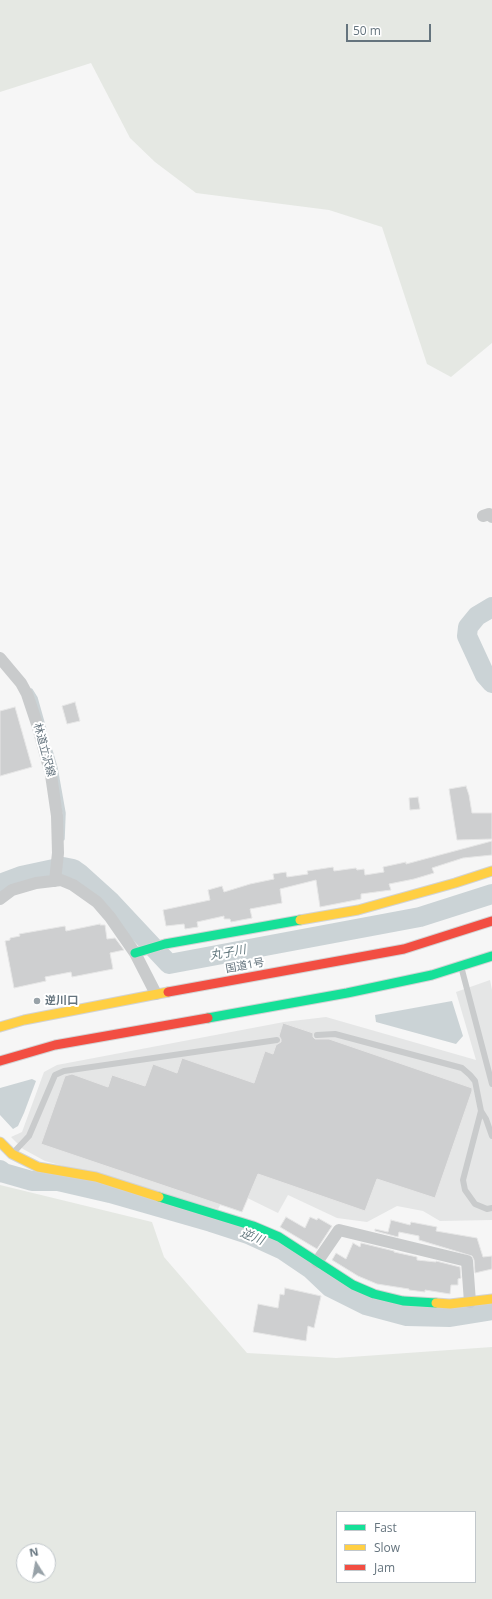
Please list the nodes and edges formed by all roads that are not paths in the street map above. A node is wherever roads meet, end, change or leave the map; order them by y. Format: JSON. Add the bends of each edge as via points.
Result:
{"nodes":[{"id":1,"x":0,"y":658,"type":"edge"},
{"id":2,"x":492,"y":871,"type":"edge"},
{"id":3,"x":55,"y":878,"type":"junction"},
{"id":4,"x":0,"y":899,"type":"edge"},
{"id":5,"x":492,"y":921,"type":"edge"},
{"id":6,"x":137,"y":953,"type":"junction"},
{"id":7,"x":492,"y":956,"type":"edge"},
{"id":8,"x":460,"y":966,"type":"junction"},
{"id":9,"x":156,"y":994,"type":"junction"},
{"id":10,"x":0,"y":1027,"type":"edge"},
{"id":11,"x":317,"y":1035,"type":"dead end"},
{"id":12,"x":277,"y":1040,"type":"dead end"},
{"id":13,"x":0,"y":1061,"type":"edge"},
{"id":14,"x":492,"y":1084,"type":"edge"},
{"id":15,"x":481,"y":1111,"type":"junction"},
{"id":16,"x":492,"y":1136,"type":"edge"},
{"id":17,"x":0,"y":1142,"type":"edge"},
{"id":18,"x":12,"y":1154,"type":"junction"},
{"id":19,"x":492,"y":1208,"type":"edge"},
{"id":20,"x":317,"y":1262,"type":"junction"},
{"id":21,"x":492,"y":1299,"type":"edge"},
{"id":22,"x":470,"y":1302,"type":"junction"}],
"edges":[{"from":1,"to":3,"type":"street","name":"林道立沢線","via":[[27,694],[51,774],[57,816],[58,853]]},
{"from":2,"to":6,"type":"main road","via":[[358,910],[162,945]]},
{"from":3,"to":4,"type":"street","via":[[12,890]]},
{"from":3,"to":6,"type":"street","via":[[73,885],[97,902]]},
{"from":5,"to":9,"type":"main road","name":"国道1号","via":[[404,949]]},
{"from":6,"to":9,"type":"street"},
{"from":7,"to":8,"type":"main road"},
{"from":8,"to":13,"type":"main road","via":[[432,975],[347,993],[55,1045]]},
{"from":8,"to":14,"type":"lane"},
{"from":9,"to":10,"type":"main road","name":"国道1号"},
{"from":11,"to":15,"type":"lane","via":[[335,1034],[462,1068],[475,1081]]},
{"from":12,"to":18,"type":"lane","via":[[64,1070],[55,1075],[29,1136]]},
{"from":15,"to":16,"type":"lane"},
{"from":15,"to":19,"type":"lane","via":[[463,1180],[475,1204],[487,1209]]},
{"from":17,"to":18,"type":"main road"},
{"from":18,"to":20,"type":"main road","via":[[38,1167],[96,1177],[253,1226],[279,1237]]},
{"from":20,"to":22,"type":"main road","via":[[374,1294],[403,1300],[450,1304]]},
{"from":20,"to":22,"type":"street","via":[[339,1230],[466,1261]]},
{"from":21,"to":22,"type":"main road"}]}
